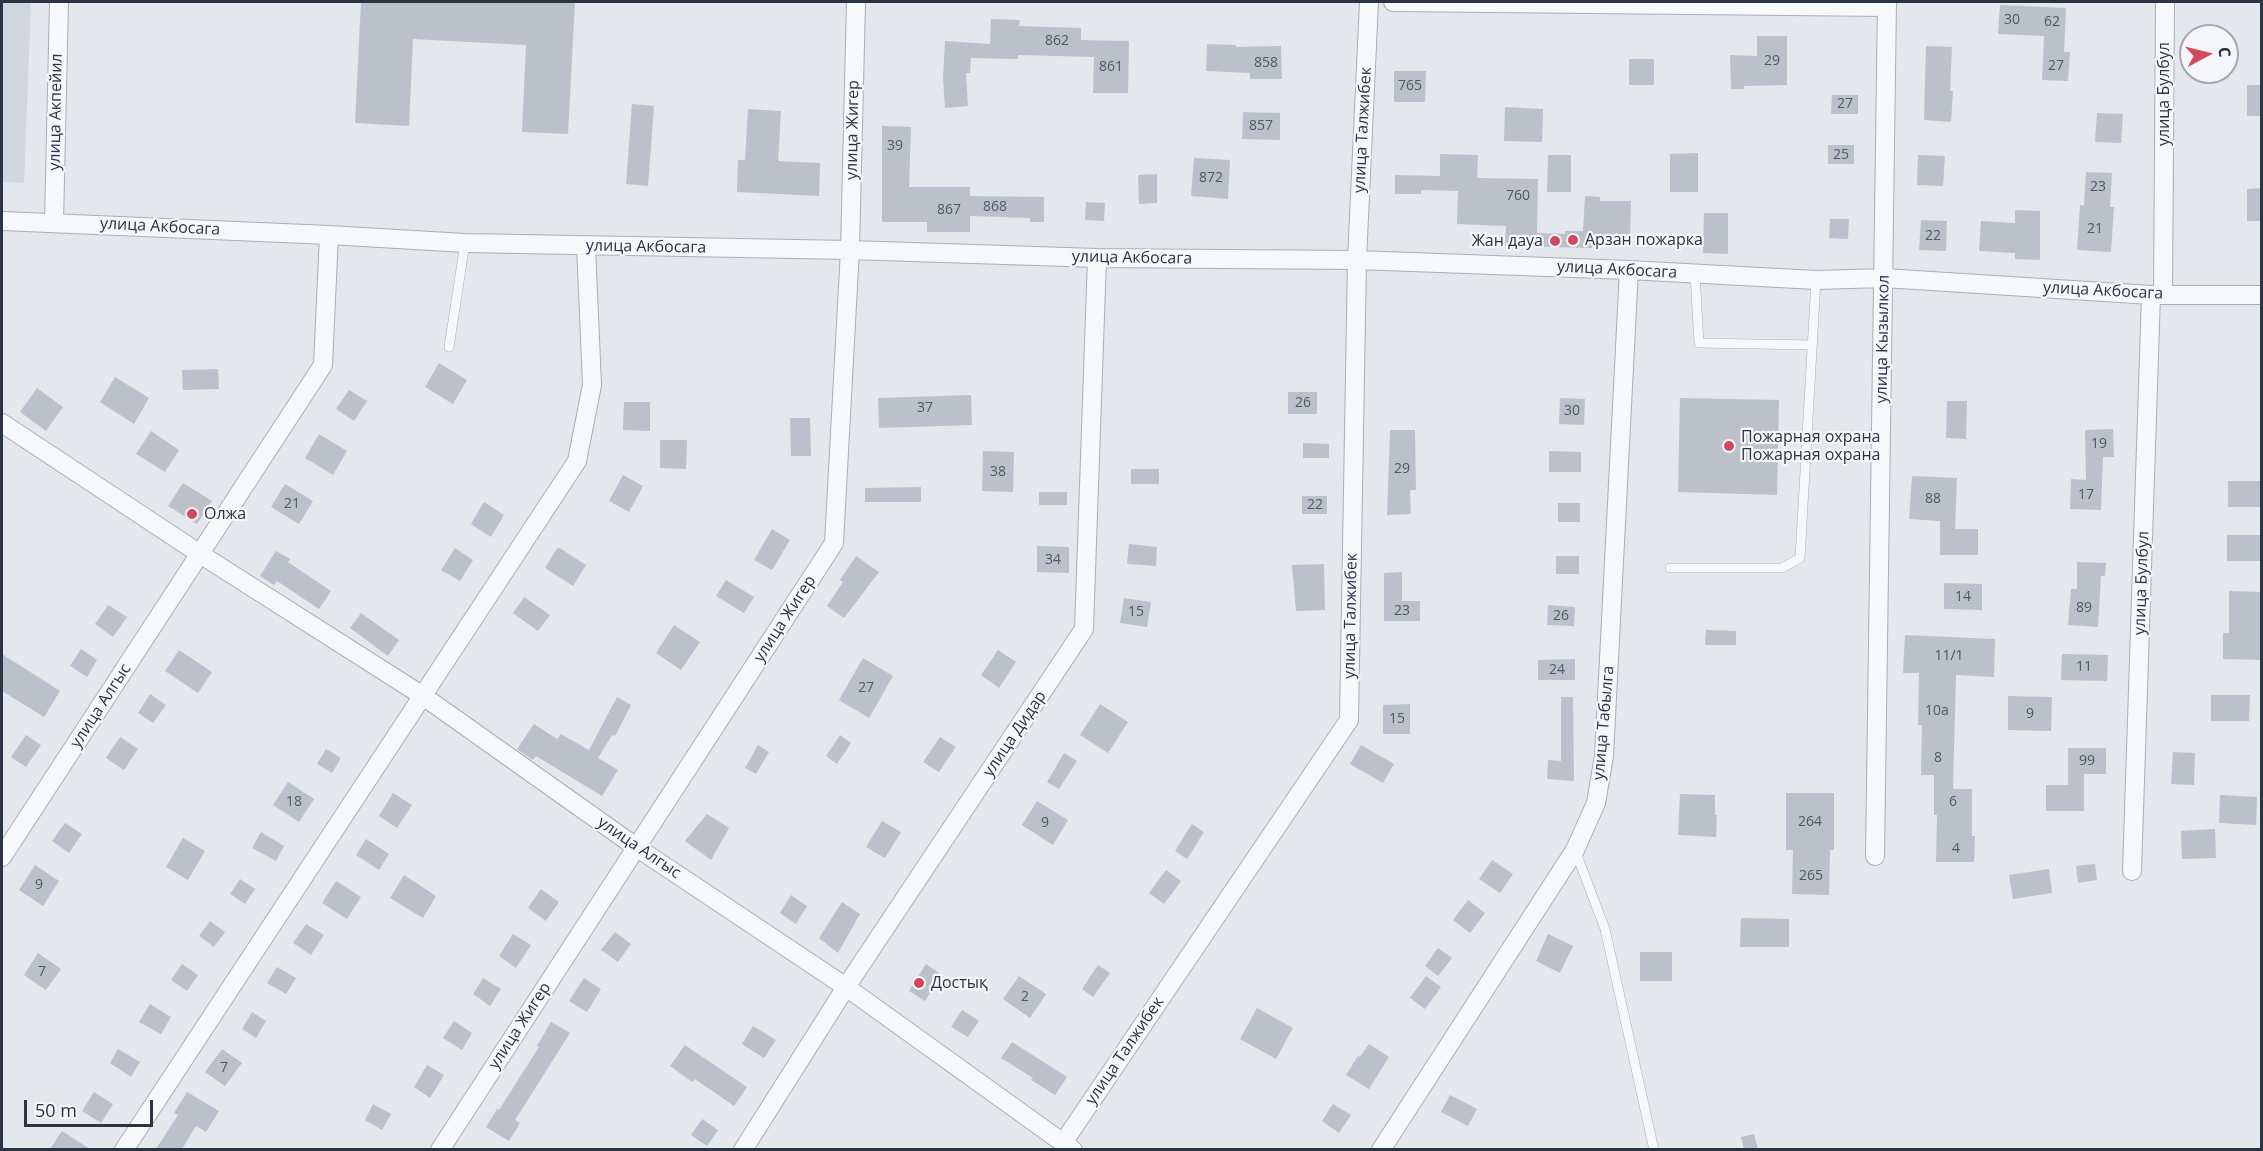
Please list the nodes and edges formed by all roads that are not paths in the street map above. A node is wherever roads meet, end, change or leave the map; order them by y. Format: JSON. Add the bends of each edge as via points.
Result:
{"nodes":[{"id":1,"x":58,"y":2,"type":"edge"},
{"id":2,"x":856,"y":2,"type":"edge"},
{"id":3,"x":1369,"y":2,"type":"edge"},
{"id":4,"x":1393,"y":2,"type":"edge"},
{"id":5,"x":2165,"y":2,"type":"edge"},
{"id":6,"x":1887,"y":4,"type":"edge"},
{"id":7,"x":2,"y":221,"type":"edge"},
{"id":8,"x":54,"y":222,"type":"junction"},
{"id":9,"x":329,"y":235,"type":"junction"},
{"id":10,"x":465,"y":243,"type":"junction"},
{"id":11,"x":586,"y":246,"type":"junction"},
{"id":12,"x":850,"y":250,"type":"junction"},
{"id":13,"x":1096,"y":258,"type":"junction"},
{"id":14,"x":1357,"y":260,"type":"junction"},
{"id":15,"x":1629,"y":270,"type":"junction"},
{"id":16,"x":1695,"y":274,"type":"junction"},
{"id":17,"x":1884,"y":278,"type":"junction"},
{"id":18,"x":1816,"y":280,"type":"junction"},
{"id":19,"x":2157,"y":294,"type":"junction"},
{"id":20,"x":2262,"y":295,"type":"edge"},
{"id":21,"x":1812,"y":345,"type":"junction"},
{"id":22,"x":449,"y":347,"type":"dead end"},
{"id":23,"x":2,"y":423,"type":"edge"},
{"id":24,"x":200,"y":554,"type":"junction"},
{"id":25,"x":1670,"y":568,"type":"dead end"},
{"id":26,"x":423,"y":696,"type":"junction"},
{"id":27,"x":636,"y":847,"type":"junction"},
{"id":28,"x":1575,"y":849,"type":"junction"},
{"id":29,"x":1875,"y":856,"type":"dead end"},
{"id":30,"x":2,"y":857,"type":"edge"},
{"id":31,"x":2132,"y":871,"type":"dead end"},
{"id":32,"x":846,"y":987,"type":"junction"},
{"id":33,"x":1068,"y":1146,"type":"edge"},
{"id":34,"x":124,"y":1149,"type":"edge"},
{"id":35,"x":440,"y":1149,"type":"edge"},
{"id":36,"x":743,"y":1149,"type":"edge"},
{"id":37,"x":1381,"y":1149,"type":"edge"},
{"id":38,"x":1654,"y":1149,"type":"edge"}],
"edges":[{"from":1,"to":8,"type":"street","name":"улица Акпейил"},
{"from":2,"to":12,"type":"street","name":"улица Жигер"},
{"from":3,"to":14,"type":"street","name":"улица Талжибек"},
{"from":4,"to":6,"type":"street"},
{"from":5,"to":19,"type":"street","name":"улица Булбул"},
{"from":6,"to":17,"type":"street","name":"улица Кызылкол"},
{"from":7,"to":8,"type":"street","name":"улица Акбосага"},
{"from":8,"to":9,"type":"street","name":"улица Акбосага"},
{"from":9,"to":10,"type":"street","name":"улица Акбосага"},
{"from":9,"to":24,"type":"street","name":"улица Алгыс","via":[[322,365]]},
{"from":10,"to":11,"type":"street","name":"улица Акбосага"},
{"from":10,"to":22,"type":"lane"},
{"from":11,"to":12,"type":"street","name":"улица Акбосага"},
{"from":11,"to":26,"type":"street","via":[[592,385],[577,461]]},
{"from":12,"to":13,"type":"street","name":"улица Акбосага"},
{"from":12,"to":27,"type":"street","name":"улица Жигер","via":[[834,543]]},
{"from":13,"to":14,"type":"street","name":"улица Акбосага"},
{"from":13,"to":32,"type":"street","name":"улица Дидар","via":[[1084,629]]},
{"from":14,"to":15,"type":"street","name":"улица Акбосага"},
{"from":14,"to":33,"type":"street","name":"улица Талжибек","via":[[1349,720]]},
{"from":15,"to":16,"type":"street","name":"улица Акбосага"},
{"from":15,"to":28,"type":"street","name":"улица Табылга","via":[[1604,756],[1596,803]]},
{"from":16,"to":18,"type":"street","name":"улица Акбосага"},
{"from":16,"to":21,"type":"lane","via":[[1699,343]]},
{"from":17,"to":18,"type":"street","name":"улица Акбосага"},
{"from":17,"to":19,"type":"street","name":"улица Акбосага"},
{"from":17,"to":29,"type":"street","name":"улица Кызылкол"},
{"from":18,"to":21,"type":"lane"},
{"from":19,"to":20,"type":"street","name":"улица Акбосага"},
{"from":19,"to":31,"type":"street","name":"улица Булбул"},
{"from":21,"to":25,"type":"lane","via":[[1800,558],[1782,568]]},
{"from":23,"to":24,"type":"street","name":"улица Алгыс"},
{"from":24,"to":26,"type":"street","name":"улица Алгыс"},
{"from":24,"to":30,"type":"street","name":"улица Алгыс"},
{"from":26,"to":27,"type":"street","name":"улица Алгыс"},
{"from":26,"to":34,"type":"street"},
{"from":27,"to":32,"type":"street","name":"улица Алгыс"},
{"from":27,"to":35,"type":"street","name":"улица Жигер"},
{"from":28,"to":37,"type":"street","name":"улица Табылга"},
{"from":28,"to":38,"type":"lane","via":[[1605,928]]},
{"from":32,"to":33,"type":"street","name":"улица Алгыс"},
{"from":32,"to":36,"type":"street","name":"улица Дидар"}]}
